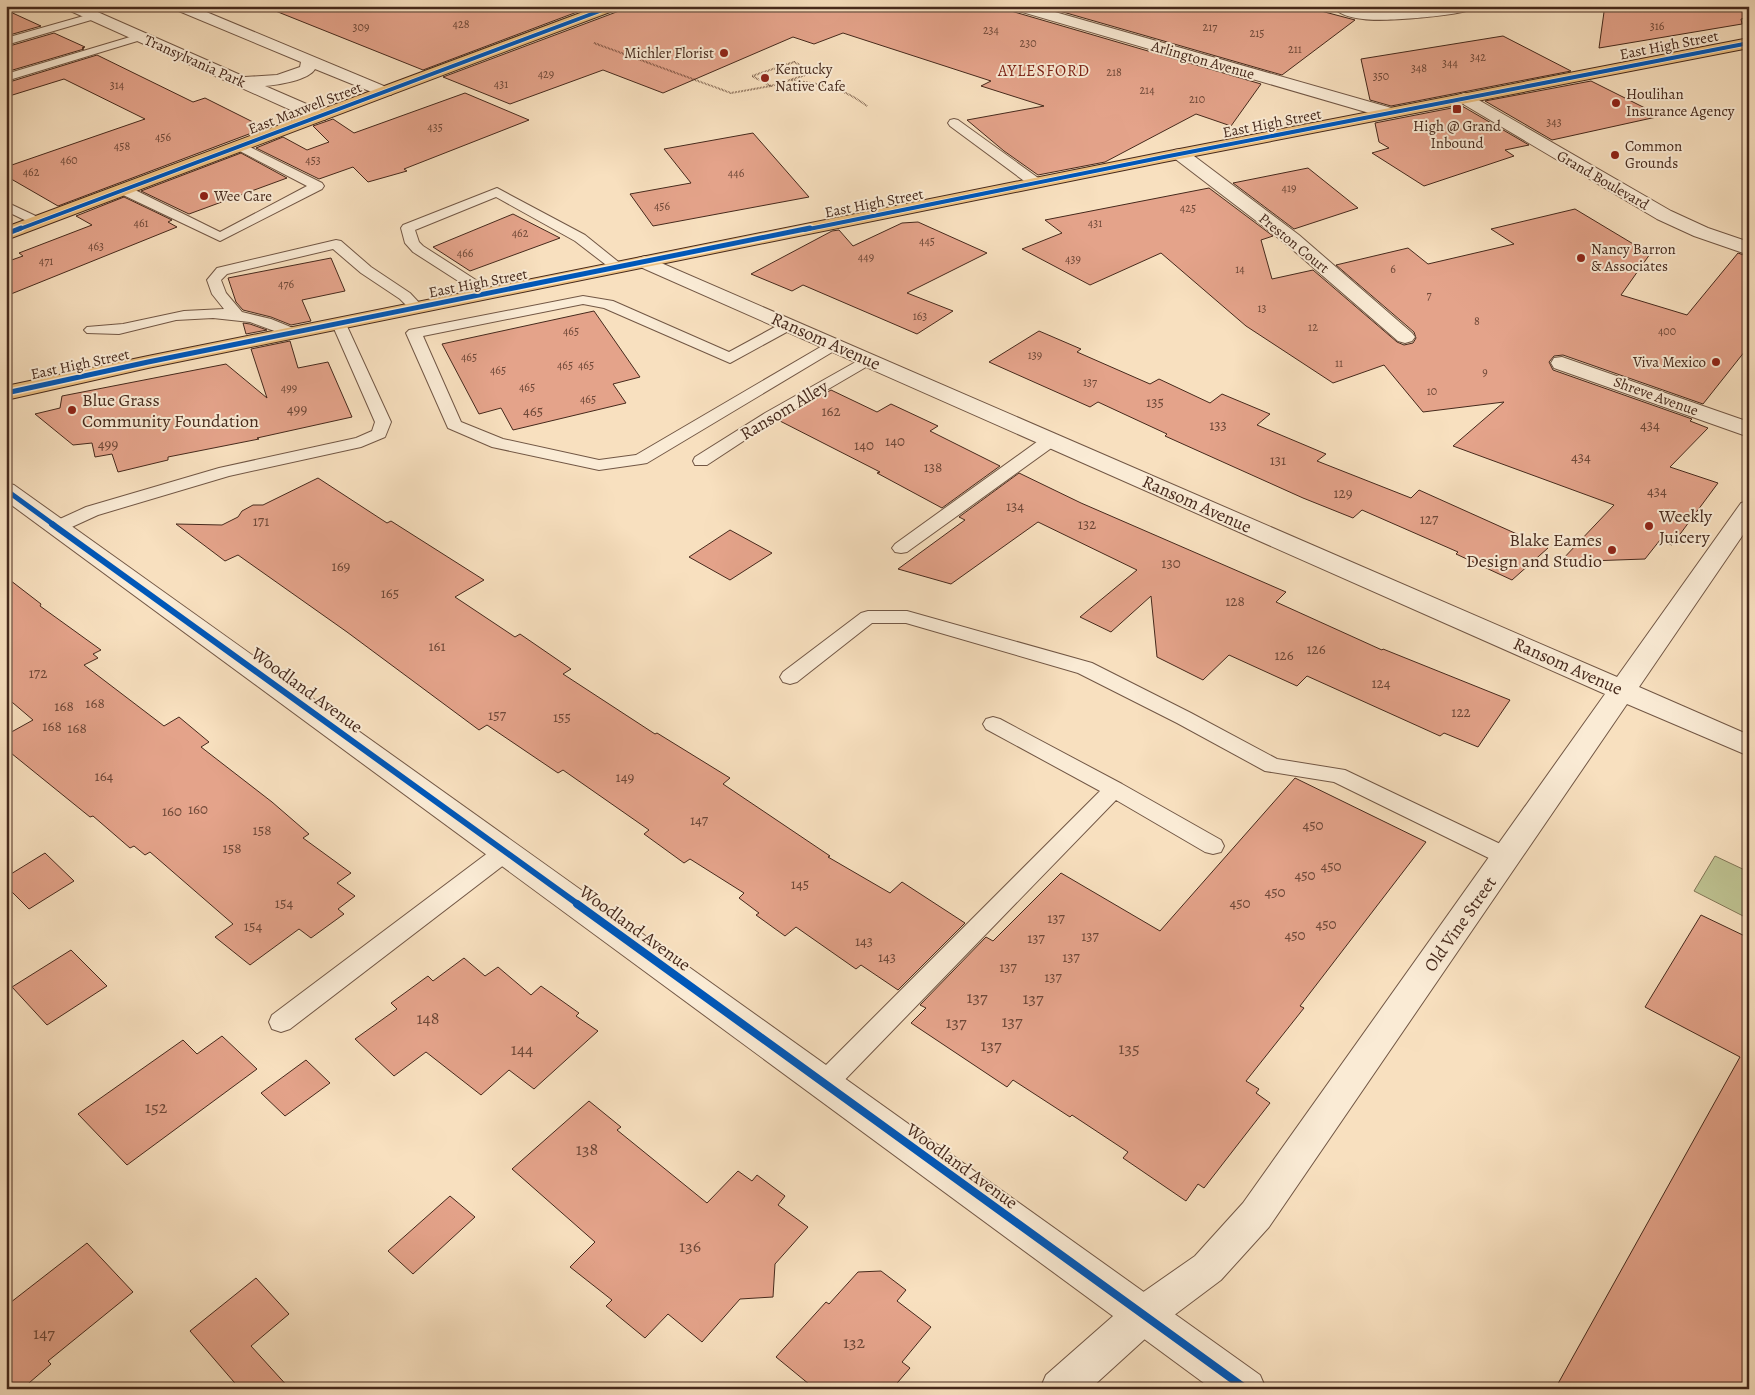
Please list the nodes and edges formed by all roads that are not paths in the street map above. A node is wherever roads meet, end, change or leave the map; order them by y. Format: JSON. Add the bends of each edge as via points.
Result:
{"nodes":[{"id":1,"x":71,"y":6,"type":"edge"},
{"id":2,"x":180,"y":6,"type":"edge"},
{"id":3,"x":614,"y":6,"type":"edge"},
{"id":4,"x":1016,"y":6,"type":"edge"},
{"id":5,"x":1339,"y":6,"type":"edge"},
{"id":6,"x":1471,"y":6,"type":"edge"},
{"id":7,"x":1047,"y":10,"type":"edge"},
{"id":8,"x":94,"y":16,"type":"junction"},
{"id":9,"x":140,"y":37,"type":"junction"},
{"id":10,"x":6,"y":42,"type":"edge"},
{"id":11,"x":1749,"y":43,"type":"edge"},
{"id":12,"x":309,"y":60,"type":"junction"},
{"id":13,"x":6,"y":78,"type":"edge"},
{"id":14,"x":242,"y":82,"type":"junction"},
{"id":15,"x":385,"y":92,"type":"junction"},
{"id":16,"x":1464,"y":98,"type":"junction"},
{"id":17,"x":1389,"y":113,"type":"junction"},
{"id":18,"x":319,"y":116,"type":"junction"},
{"id":19,"x":954,"y":123,"type":"dead end"},
{"id":20,"x":240,"y":146,"type":"junction"},
{"id":21,"x":1180,"y":154,"type":"junction"},
{"id":22,"x":1036,"y":183,"type":"junction"},
{"id":23,"x":124,"y":190,"type":"junction"},
{"id":24,"x":6,"y":206,"type":"edge"},
{"id":25,"x":37,"y":222,"type":"junction"},
{"id":26,"x":6,"y":234,"type":"edge"},
{"id":27,"x":1749,"y":249,"type":"edge"},
{"id":28,"x":645,"y":262,"type":"junction"},
{"id":29,"x":619,"y":268,"type":"junction"},
{"id":30,"x":488,"y":294,"type":"junction"},
{"id":31,"x":417,"y":308,"type":"junction"},
{"id":32,"x":236,"y":314,"type":"junction"},
{"id":33,"x":339,"y":324,"type":"junction"},
{"id":34,"x":789,"y":325,"type":"junction"},
{"id":35,"x":92,"y":330,"type":"dead end"},
{"id":36,"x":293,"y":333,"type":"junction"},
{"id":37,"x":1405,"y":337,"type":"dead end"},
{"id":38,"x":834,"y":344,"type":"junction"},
{"id":39,"x":868,"y":360,"type":"junction"},
{"id":40,"x":1562,"y":363,"type":"dead end"},
{"id":41,"x":6,"y":393,"type":"edge"},
{"id":42,"x":1749,"y":430,"type":"edge"},
{"id":43,"x":1051,"y":440,"type":"junction"},
{"id":44,"x":700,"y":461,"type":"dead end"},
{"id":45,"x":6,"y":490,"type":"edge"},
{"id":46,"x":1749,"y":508,"type":"edge"},
{"id":47,"x":57,"y":527,"type":"junction"},
{"id":48,"x":901,"y":548,"type":"dead end"},
{"id":49,"x":790,"y":677,"type":"dead end"},
{"id":50,"x":1623,"y":691,"type":"junction"},
{"id":51,"x":993,"y":724,"type":"dead end"},
{"id":52,"x":1749,"y":746,"type":"edge"},
{"id":53,"x":1114,"y":789,"type":"junction"},
{"id":54,"x":1213,"y":846,"type":"dead end"},
{"id":55,"x":505,"y":852,"type":"junction"},
{"id":56,"x":1507,"y":857,"type":"junction"},
{"id":57,"x":281,"y":1022,"type":"dead end"},
{"id":58,"x":824,"y":1084,"type":"junction"},
{"id":59,"x":1143,"y":1315,"type":"junction"},
{"id":60,"x":1060,"y":1389,"type":"edge"},
{"id":61,"x":1246,"y":1389,"type":"edge"}],
"edges":[{"from":1,"to":8,"type":"street","name":"Transylvania Park"},
{"from":2,"to":12,"type":"street"},
{"from":3,"to":15,"type":"main road","name":"East Maxwell Street"},
{"from":4,"to":7,"type":"street","name":"Arlington Avenue"},
{"from":5,"to":6,"type":"street","via":[[1363,15],[1393,16]]},
{"from":7,"to":17,"type":"street","name":"Arlington Avenue"},
{"from":8,"to":9,"type":"street","name":"Transylvania Park"},
{"from":8,"to":10,"type":"lane"},
{"from":9,"to":13,"type":"lane"},
{"from":9,"to":14,"type":"street","name":"Transylvania Park"},
{"from":11,"to":16,"type":"main road","name":"East High Street"},
{"from":12,"to":14,"type":"street","via":[[307,70],[290,78]]},
{"from":12,"to":15,"type":"street"},
{"from":14,"to":18,"type":"street","name":"Transylvania Park"},
{"from":15,"to":18,"type":"main road","name":"East Maxwell Street"},
{"from":16,"to":17,"type":"main road","name":"East High Street"},
{"from":16,"to":27,"type":"street","name":"Grand Boulevard","via":[[1664,215]]},
{"from":17,"to":21,"type":"main road","name":"East High Street"},
{"from":18,"to":20,"type":"main road","name":"East Maxwell Street"},
{"from":19,"to":22,"type":"lane"},
{"from":20,"to":23,"type":"main road","name":"East Maxwell Street"},
{"from":20,"to":23,"type":"lane","via":[[317,186],[220,237]]},
{"from":21,"to":22,"type":"main road","name":"East High Street"},
{"from":21,"to":37,"type":"street","name":"Preston Court","via":[[1292,239]]},
{"from":22,"to":28,"type":"main road","name":"East High Street"},
{"from":23,"to":25,"type":"main road","name":"East Maxwell Street"},
{"from":24,"to":25,"type":"lane"},
{"from":25,"to":26,"type":"main road","name":"East Maxwell Street"},
{"from":28,"to":29,"type":"main road","name":"East High Street"},
{"from":28,"to":34,"type":"street","name":"Ransom Avenue"},
{"from":29,"to":30,"type":"main road","name":"East High Street"},
{"from":29,"to":30,"type":"lane","via":[[580,238],[496,192],[408,228],[412,243],[418,250]]},
{"from":30,"to":31,"type":"main road","name":"East High Street"},
{"from":31,"to":32,"type":"lane","via":[[336,244],[222,271],[214,280],[220,294]]},
{"from":31,"to":33,"type":"main road","name":"East High Street"},
{"from":32,"to":35,"type":"lane","via":[[182,315],[122,329]]},
{"from":32,"to":36,"type":"lane","via":[[273,323]]},
{"from":33,"to":36,"type":"main road","name":"East High Street"},
{"from":33,"to":47,"type":"lane","via":[[383,422],[379,434],[361,442],[226,472],[92,511]]},
{"from":34,"to":38,"type":"street","name":"Ransom Avenue"},
{"from":34,"to":38,"type":"lane","via":[[730,358],[608,304],[583,300],[414,333],[454,425],[498,443],[599,465],[641,459]]},
{"from":36,"to":41,"type":"main road","name":"East High Street"},
{"from":38,"to":39,"type":"street","name":"Ransom Avenue"},
{"from":39,"to":43,"type":"street","name":"Ransom Avenue"},
{"from":39,"to":44,"type":"lane","name":"Ransom Alley"},
{"from":40,"to":42,"type":"street","name":"Shreve Avenue"},
{"from":43,"to":48,"type":"lane"},
{"from":43,"to":50,"type":"street","name":"Ransom Avenue"},
{"from":45,"to":47,"type":"street","name":"Woodland Avenue"},
{"from":46,"to":50,"type":"street","name":"Old Vine Street"},
{"from":47,"to":55,"type":"street","name":"Woodland Avenue"},
{"from":49,"to":56,"type":"lane","via":[[868,617],[907,617],[1085,668],[1272,766],[1338,775]]},
{"from":50,"to":52,"type":"street","name":"Ransom Avenue"},
{"from":50,"to":56,"type":"street","name":"Old Vine Street"},
{"from":51,"to":53,"type":"lane"},
{"from":53,"to":54,"type":"lane"},
{"from":53,"to":58,"type":"lane"},
{"from":55,"to":57,"type":"lane"},
{"from":55,"to":58,"type":"street","name":"Woodland Avenue"},
{"from":56,"to":59,"type":"street","name":"Old Vine Street","via":[[1256,1215],[1208,1268]]},
{"from":58,"to":59,"type":"street","name":"Woodland Avenue"},
{"from":59,"to":60,"type":"street","name":"Old Vine Street"},
{"from":59,"to":61,"type":"street","name":"Woodland Avenue"}]}
